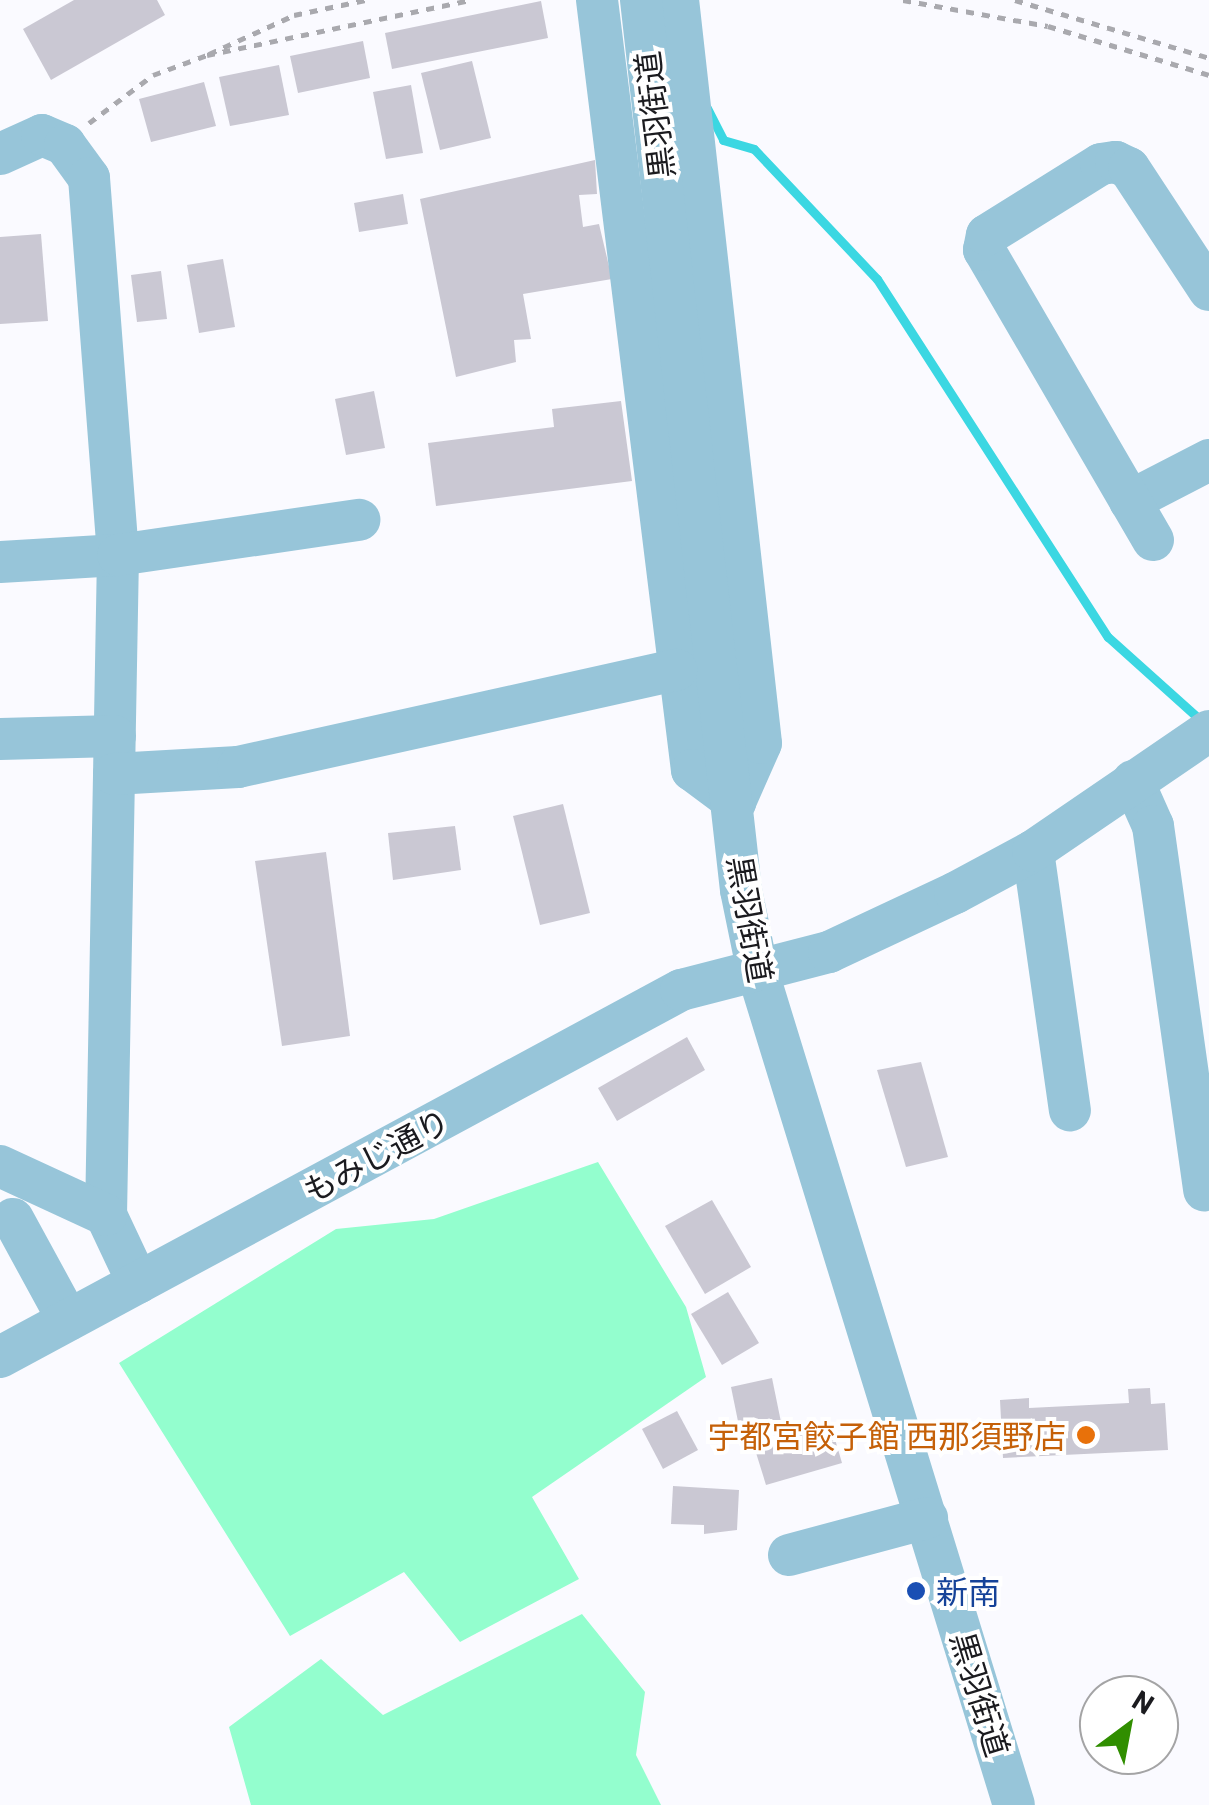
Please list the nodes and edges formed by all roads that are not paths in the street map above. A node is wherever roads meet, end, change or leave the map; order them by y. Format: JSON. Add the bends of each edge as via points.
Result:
{"nodes":[{"id":1,"x":597,"y":0,"type":"edge"},
{"id":2,"x":640,"y":0,"type":"edge"},
{"id":3,"x":678,"y":0,"type":"edge"},
{"id":4,"x":0,"y":154,"type":"edge"},
{"id":5,"x":1209,"y":290,"type":"edge"},
{"id":6,"x":1209,"y":460,"type":"edge"},
{"id":7,"x":1130,"y":500,"type":"junction"},
{"id":8,"x":359,"y":520,"type":"dead end"},
{"id":9,"x":1153,"y":540,"type":"dead end"},
{"id":10,"x":118,"y":555,"type":"junction"},
{"id":11,"x":0,"y":562,"type":"edge"},
{"id":12,"x":676,"y":670,"type":"junction"},
{"id":13,"x":1209,"y":731,"type":"edge"},
{"id":14,"x":0,"y":739,"type":"edge"},
{"id":15,"x":114,"y":755,"type":"junction"},
{"id":16,"x":1133,"y":781,"type":"junction"},
{"id":17,"x":735,"y":802,"type":"junction"},
{"id":18,"x":1033,"y":850,"type":"junction"},
{"id":19,"x":1191,"y":964,"type":"edge"},
{"id":20,"x":758,"y":973,"type":"junction"},
{"id":21,"x":1070,"y":1110,"type":"dead end"},
{"id":22,"x":0,"y":1166,"type":"edge"},
{"id":23,"x":1204,"y":1190,"type":"dead end"},
{"id":24,"x":106,"y":1216,"type":"junction"},
{"id":25,"x":13,"y":1220,"type":"dead end"},
{"id":26,"x":138,"y":1283,"type":"junction"},
{"id":27,"x":68,"y":1320,"type":"junction"},
{"id":28,"x":0,"y":1357,"type":"edge"},
{"id":29,"x":927,"y":1518,"type":"junction"},
{"id":30,"x":789,"y":1555,"type":"dead end"},
{"id":31,"x":1014,"y":1805,"type":"edge"}],
"edges":[{"from":1,"to":12,"type":"street"},
{"from":2,"to":17,"type":"street","name":"黒羽街道"},
{"from":3,"to":17,"type":"street","via":[[761,743]]},
{"from":4,"to":10,"type":"street","via":[[42,135],[65,145],[89,178]]},
{"from":5,"to":7,"type":"street","via":[[1129,168],[1116,162],[1101,164],[987,235],[984,250]]},
{"from":6,"to":7,"type":"street"},
{"from":7,"to":9,"type":"street"},
{"from":8,"to":10,"type":"street"},
{"from":10,"to":11,"type":"street"},
{"from":10,"to":15,"type":"street"},
{"from":12,"to":15,"type":"street","via":[[238,766]]},
{"from":12,"to":17,"type":"street","via":[[692,770]]},
{"from":13,"to":16,"type":"street","name":"もみじ通り"},
{"from":14,"to":15,"type":"street"},
{"from":15,"to":24,"type":"street"},
{"from":16,"to":18,"type":"street","name":"もみじ通り"},
{"from":16,"to":19,"type":"street","via":[[1153,826]]},
{"from":17,"to":20,"type":"street","name":"黒羽街道","via":[[741,890]]},
{"from":18,"to":20,"type":"street","name":"もみじ通り","via":[[828,952]]},
{"from":18,"to":21,"type":"street"},
{"from":19,"to":23,"type":"street"},
{"from":20,"to":26,"type":"street","name":"もみじ通り","via":[[680,990]]},
{"from":20,"to":29,"type":"street","name":"黒羽街道"},
{"from":22,"to":24,"type":"street"},
{"from":24,"to":26,"type":"street"},
{"from":25,"to":27,"type":"street"},
{"from":26,"to":27,"type":"street","name":"もみじ通り"},
{"from":27,"to":28,"type":"street","name":"もみじ通り"},
{"from":29,"to":30,"type":"street"},
{"from":29,"to":31,"type":"street","name":"黒羽街道"}]}
